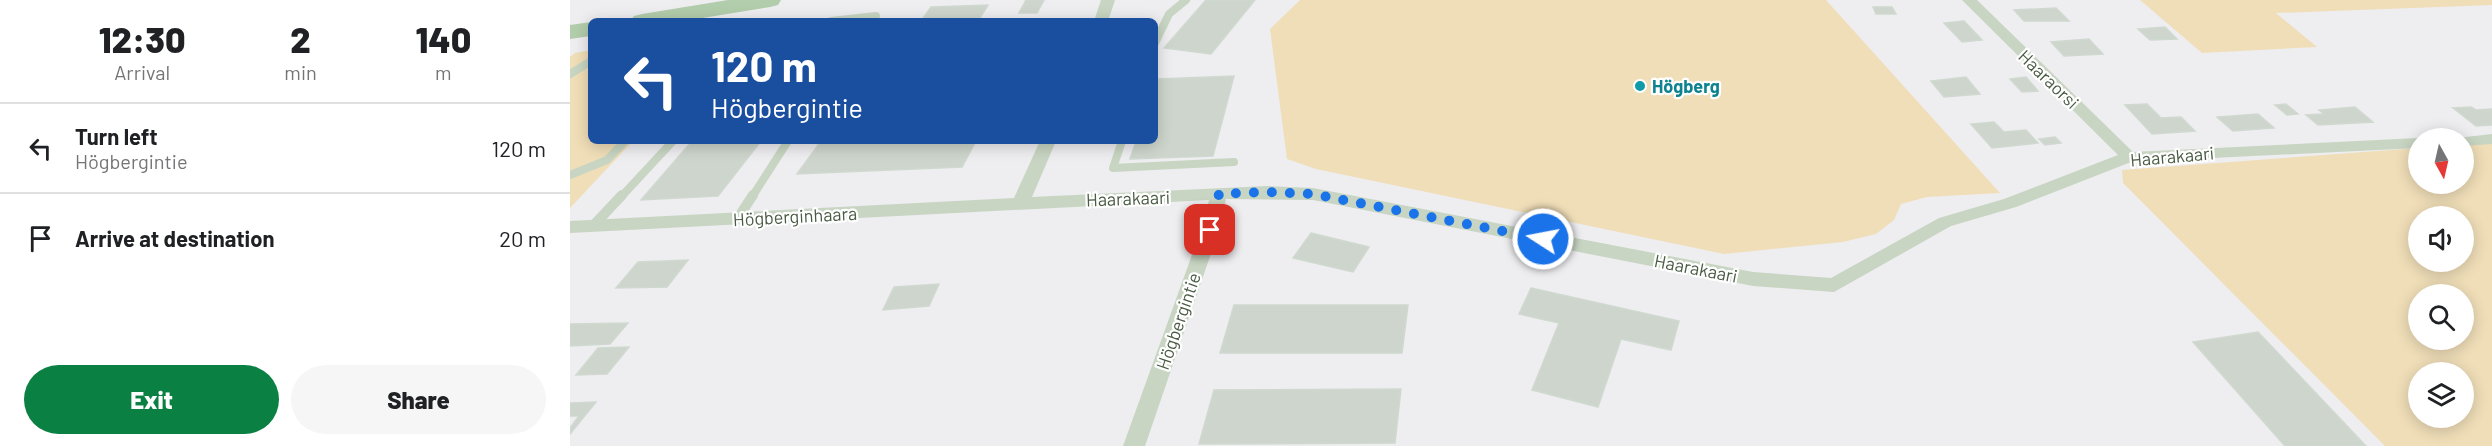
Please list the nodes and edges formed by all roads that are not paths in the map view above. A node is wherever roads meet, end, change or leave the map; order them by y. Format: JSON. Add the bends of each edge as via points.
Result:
{"nodes":[{"id":1,"x":770,"y":0,"type":"edge"},
{"id":2,"x":1108,"y":0,"type":"edge"},
{"id":3,"x":1186,"y":0,"type":"edge"},
{"id":4,"x":1969,"y":0,"type":"edge"},
{"id":5,"x":660,"y":18,"type":"edge"},
{"id":6,"x":858,"y":18,"type":"edge"},
{"id":7,"x":875,"y":18,"type":"edge"},
{"id":8,"x":1102,"y":18,"type":"edge"},
{"id":9,"x":588,"y":29,"type":"edge"},
{"id":10,"x":570,"y":32,"type":"edge"},
{"id":11,"x":1158,"y":36,"type":"edge"},
{"id":12,"x":588,"y":63,"type":"edge"},
{"id":13,"x":570,"y":74,"type":"edge"},
{"id":14,"x":2492,"y":140,"type":"edge"},
{"id":15,"x":2474,"y":141,"type":"edge"},
{"id":16,"x":2408,"y":143,"type":"edge"},
{"id":17,"x":622,"y":144,"type":"edge"},
{"id":18,"x":670,"y":144,"type":"edge"},
{"id":19,"x":786,"y":144,"type":"edge"},
{"id":20,"x":1047,"y":144,"type":"edge"},
{"id":21,"x":1121,"y":144,"type":"edge"},
{"id":22,"x":2129,"y":157,"type":"junction"},
{"id":23,"x":1234,"y":162,"type":"dead end"},
{"id":24,"x":570,"y":175,"type":"edge"},
{"id":25,"x":1219,"y":194,"type":"junction"},
{"id":26,"x":1020,"y":202,"type":"junction"},
{"id":27,"x":738,"y":218,"type":"junction"},
{"id":28,"x":593,"y":226,"type":"junction"},
{"id":29,"x":570,"y":227,"type":"edge"},
{"id":30,"x":1134,"y":446,"type":"edge"}],
"edges":[{"from":1,"to":5,"type":"main road"},
{"from":2,"to":8,"type":"street"},
{"from":3,"to":11,"type":"lane","via":[[1169,14]]},
{"from":4,"to":22,"type":"street","name":"Haaraorsi"},
{"from":6,"to":7,"type":"lane"},
{"from":9,"to":10,"type":"main road"},
{"from":12,"to":13,"type":"lane"},
{"from":14,"to":15,"type":"street"},
{"from":16,"to":22,"type":"street","name":"Haarakaari"},
{"from":17,"to":24,"type":"lane","via":[[608,160]]},
{"from":18,"to":28,"type":"lane"},
{"from":19,"to":27,"type":"lane"},
{"from":20,"to":26,"type":"street"},
{"from":21,"to":23,"type":"lane","via":[[1113,168]]},
{"from":22,"to":25,"type":"street","name":"Haarakaari","via":[[2010,203],[1945,222],[1834,285],[1753,279],[1313,194]]},
{"from":25,"to":26,"type":"street","name":"Haarakaari"},
{"from":25,"to":30,"type":"street","name":"Högbergintie"},
{"from":26,"to":27,"type":"street","name":"Högberginhaara"},
{"from":27,"to":28,"type":"street","name":"Högberginhaara"},
{"from":28,"to":29,"type":"street","name":"Högberginhaara"}]}
